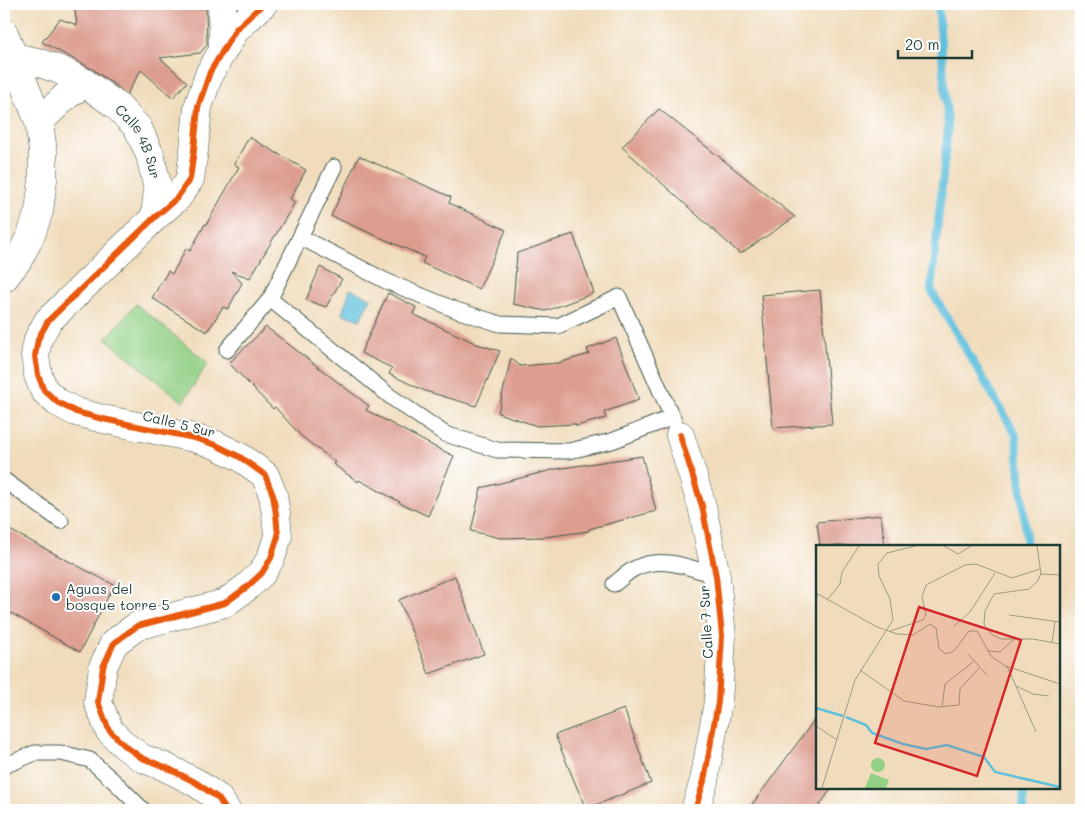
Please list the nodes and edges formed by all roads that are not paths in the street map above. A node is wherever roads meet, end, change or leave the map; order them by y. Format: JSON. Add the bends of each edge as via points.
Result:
{"nodes":[{"id":1,"x":222,"y":4,"type":"edge"},
{"id":2,"x":263,"y":4,"type":"edge"},
{"id":3,"x":9,"y":45,"type":"edge"},
{"id":4,"x":223,"y":50,"type":"junction"},
{"id":5,"x":85,"y":84,"type":"junction"},
{"id":6,"x":39,"y":122,"type":"junction"},
{"id":7,"x":334,"y":167,"type":"dead end"},
{"id":8,"x":156,"y":217,"type":"junction"},
{"id":9,"x":300,"y":237,"type":"junction"},
{"id":10,"x":4,"y":278,"type":"edge"},
{"id":11,"x":270,"y":300,"type":"junction"},
{"id":12,"x":227,"y":350,"type":"dead end"},
{"id":13,"x":676,"y":426,"type":"junction"},
{"id":14,"x":4,"y":480,"type":"edge"},
{"id":15,"x":61,"y":521,"type":"dead end"},
{"id":16,"x":716,"y":576,"type":"junction"},
{"id":17,"x":614,"y":584,"type":"dead end"},
{"id":18,"x":4,"y":766,"type":"edge"},
{"id":19,"x":143,"y":810,"type":"edge"},
{"id":20,"x":226,"y":810,"type":"edge"},
{"id":21,"x":695,"y":810,"type":"edge"}],
"edges":[{"from":1,"to":4,"type":"street"},
{"from":2,"to":4,"type":"street","name":"Calle 5 Sur","via":[[236,29]]},
{"from":3,"to":5,"type":"street","name":"Calle 4B Sur"},
{"from":3,"to":6,"type":"street","name":"Calle 4B Sur"},
{"from":4,"to":8,"type":"street","name":"Calle 5 Sur","via":[[210,72],[198,107],[190,179],[177,198]]},
{"from":5,"to":6,"type":"street","via":[[66,96]]},
{"from":5,"to":8,"type":"street","name":"Calle 4B Sur","via":[[117,106],[138,128],[150,155],[158,189]]},
{"from":6,"to":10,"type":"street","name":"Calle 4B Sur","via":[[43,152],[39,211],[18,260]]},
{"from":7,"to":9,"type":"lane"},
{"from":8,"to":20,"type":"street","name":"Calle 5 Sur","via":[[48,322],[38,339],[34,356],[44,390],[57,402],[76,412],[216,445],[240,457],[265,476],[273,495],[278,536],[272,558],[262,573],[225,603],[136,626],[114,643],[103,667],[98,702],[109,730],[125,746],[142,758],[195,782],[218,798]]},
{"from":9,"to":11,"type":"lane"},
{"from":9,"to":13,"type":"lane","via":[[386,281],[500,324],[558,326],[619,297]]},
{"from":11,"to":12,"type":"lane"},
{"from":11,"to":13,"type":"lane","via":[[391,398],[445,434],[497,450],[569,451]]},
{"from":13,"to":16,"type":"street","name":"Calle 7 Sur","via":[[702,506]]},
{"from":14,"to":15,"type":"lane"},
{"from":16,"to":17,"type":"lane","via":[[680,565],[654,562],[636,568]]},
{"from":16,"to":21,"type":"street","name":"Calle 7 Sur","via":[[722,636],[718,702],[704,781]]},
{"from":18,"to":19,"type":"lane","via":[[35,753],[90,760]]}]}
